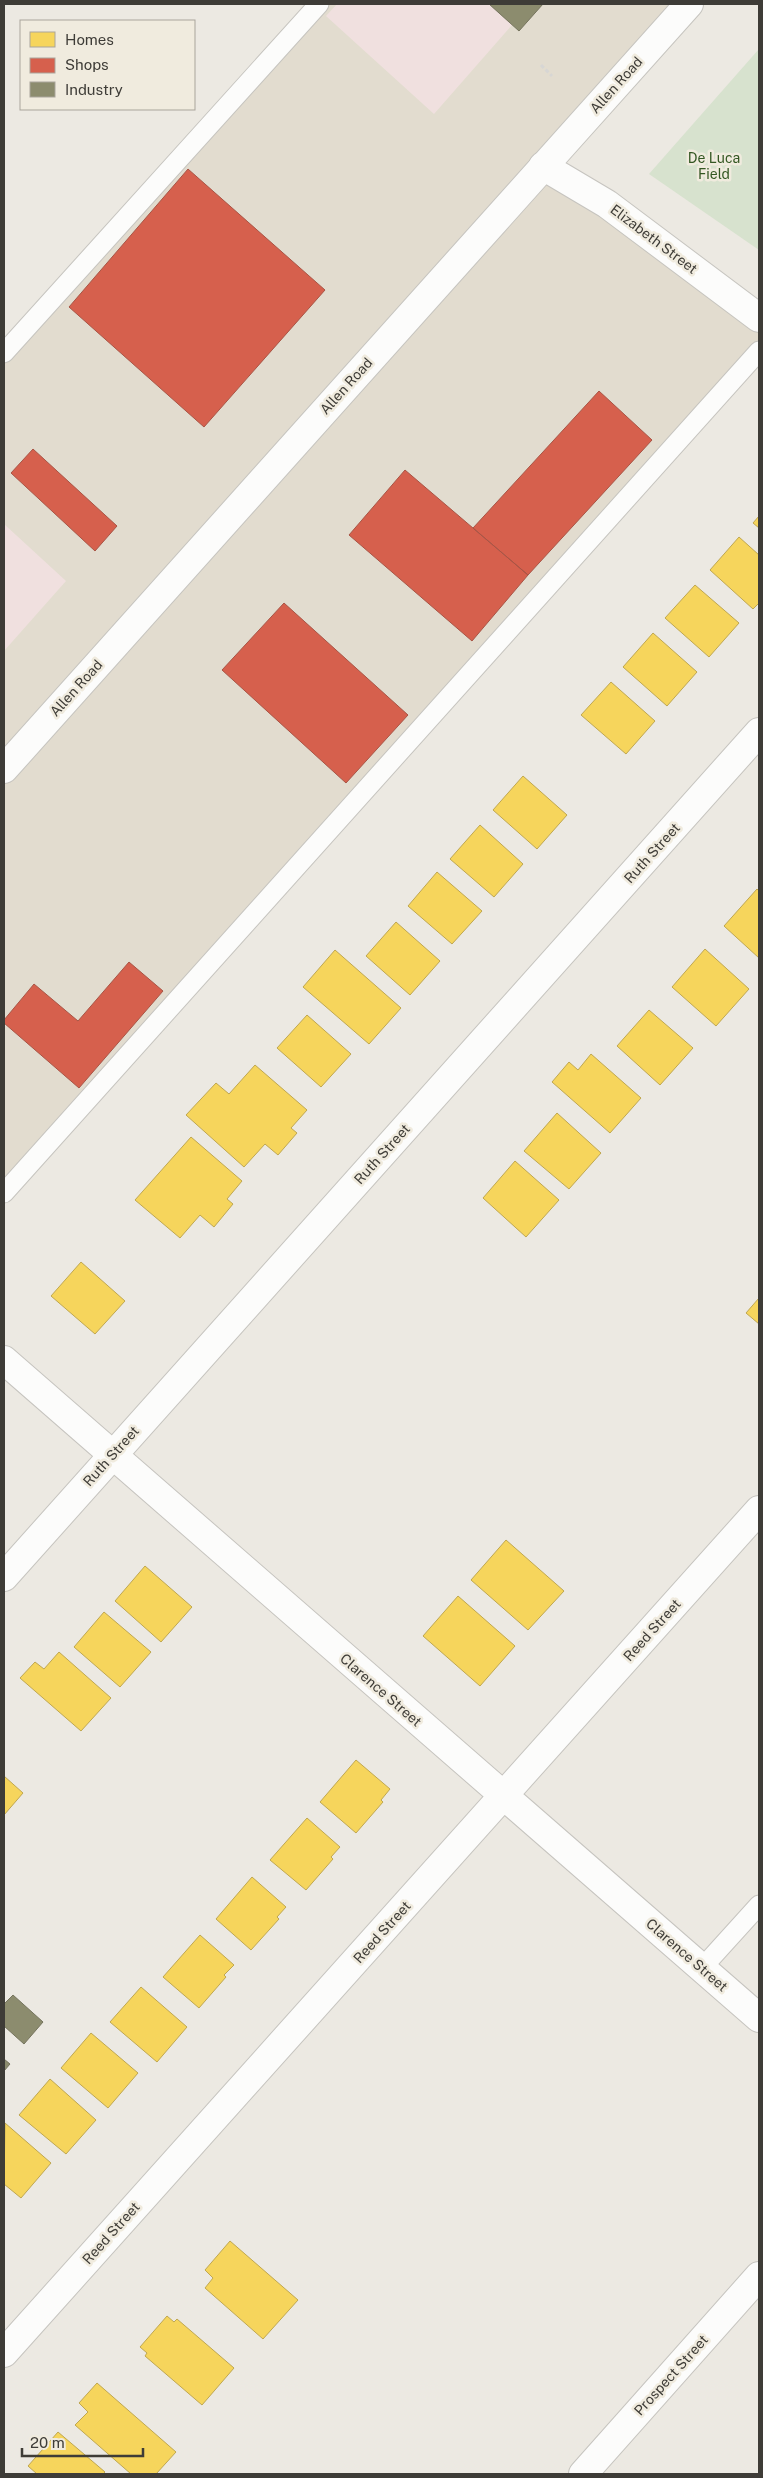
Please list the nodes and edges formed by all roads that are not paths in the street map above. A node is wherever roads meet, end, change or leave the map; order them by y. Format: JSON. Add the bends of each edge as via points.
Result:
{"nodes":[{"id":1,"x":319,"y":4,"type":"edge"},
{"id":2,"x":688,"y":4,"type":"edge"},
{"id":3,"x":543,"y":166,"type":"junction"},
{"id":4,"x":759,"y":318,"type":"edge"},
{"id":5,"x":759,"y":351,"type":"edge"},
{"id":6,"x":4,"y":353,"type":"edge"},
{"id":7,"x":759,"y":732,"type":"edge"},
{"id":8,"x":4,"y":769,"type":"edge"},
{"id":9,"x":4,"y":1193,"type":"edge"},
{"id":10,"x":4,"y":1360,"type":"edge"},
{"id":11,"x":112,"y":1456,"type":"junction"},
{"id":12,"x":759,"y":1510,"type":"edge"},
{"id":13,"x":4,"y":1576,"type":"edge"},
{"id":14,"x":503,"y":1796,"type":"junction"},
{"id":15,"x":759,"y":1905,"type":"edge"},
{"id":16,"x":702,"y":1968,"type":"junction"},
{"id":17,"x":759,"y":2018,"type":"edge"},
{"id":18,"x":759,"y":2276,"type":"edge"},
{"id":19,"x":4,"y":2353,"type":"edge"},
{"id":20,"x":582,"y":2474,"type":"edge"}],
"edges":[{"from":1,"to":6,"type":"lane"},
{"from":2,"to":3,"type":"street","name":"Allen Road"},
{"from":3,"to":4,"type":"street","name":"Elizabeth Street","via":[[607,204]]},
{"from":3,"to":8,"type":"street","name":"Allen Road"},
{"from":5,"to":9,"type":"lane"},
{"from":7,"to":11,"type":"street","name":"Ruth Street"},
{"from":10,"to":11,"type":"street","name":"Clarence Street"},
{"from":11,"to":13,"type":"street","name":"Ruth Street"},
{"from":11,"to":14,"type":"street","name":"Clarence Street"},
{"from":12,"to":14,"type":"street","name":"Reed Street"},
{"from":14,"to":16,"type":"street","name":"Clarence Street"},
{"from":14,"to":19,"type":"street","name":"Reed Street"},
{"from":15,"to":16,"type":"lane"},
{"from":16,"to":17,"type":"street","name":"Clarence Street"},
{"from":18,"to":20,"type":"street","name":"Prospect Street"}]}
